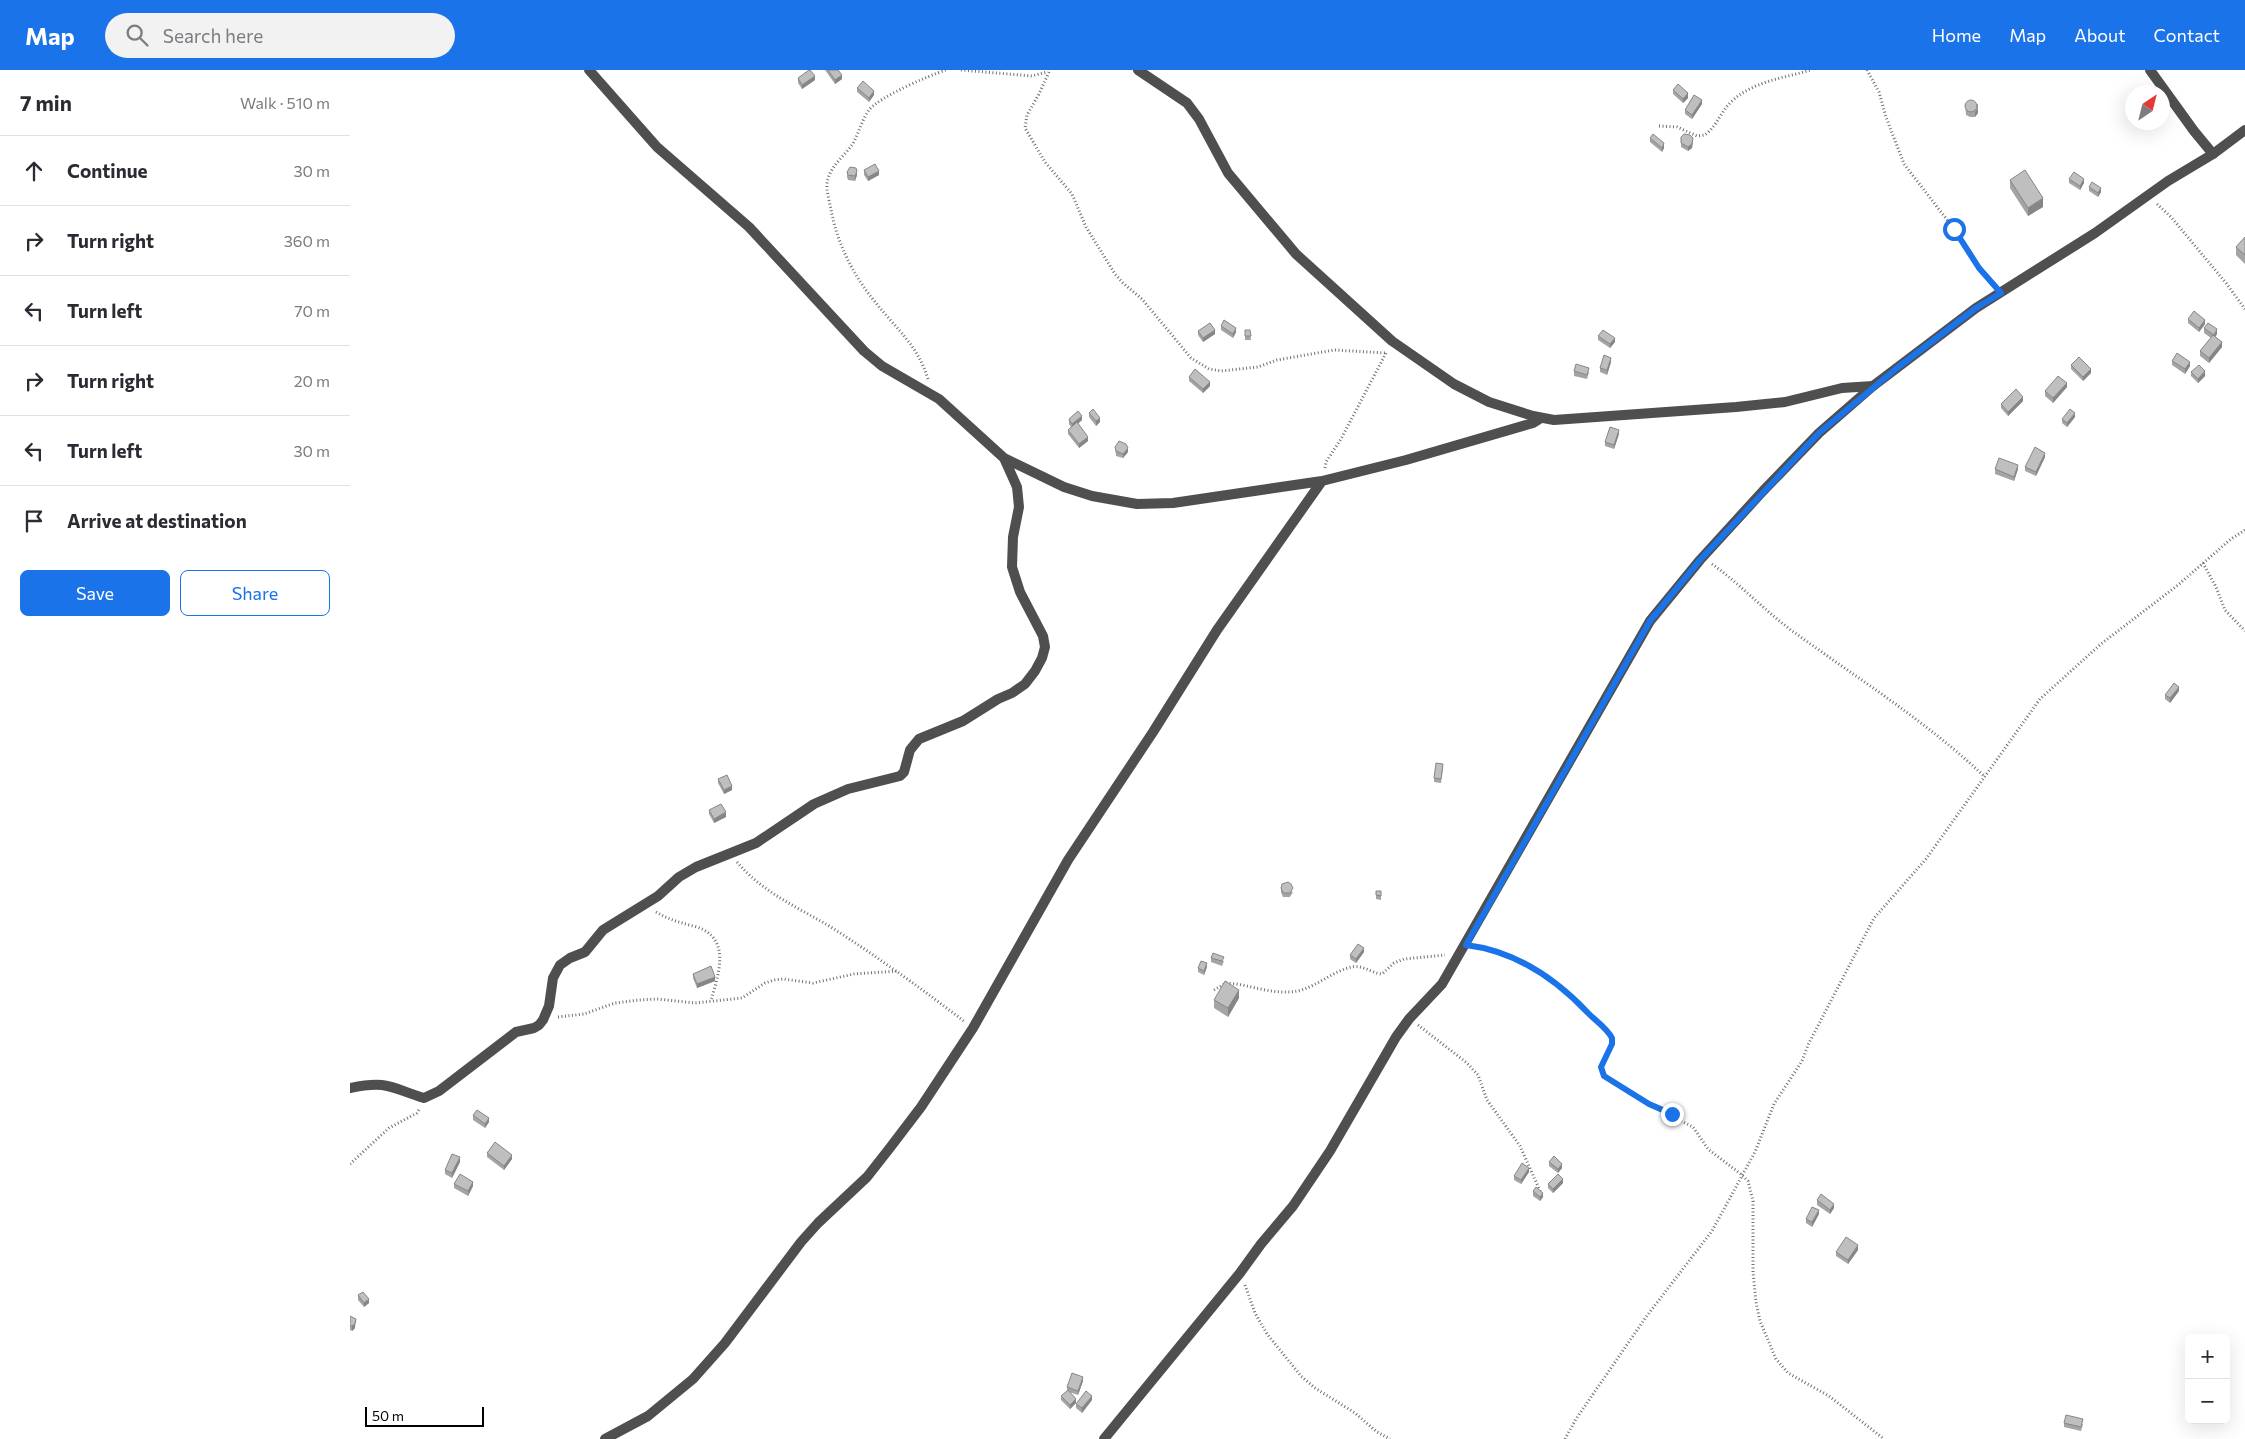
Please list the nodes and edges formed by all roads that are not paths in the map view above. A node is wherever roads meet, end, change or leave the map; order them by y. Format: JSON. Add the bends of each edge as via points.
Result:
{"nodes":[{"id":1,"x":589,"y":70,"type":"edge"},
{"id":2,"x":1138,"y":70,"type":"edge"},
{"id":3,"x":2150,"y":70,"type":"edge"},
{"id":4,"x":2245,"y":130,"type":"edge"},
{"id":5,"x":2213,"y":154,"type":"junction"},
{"id":6,"x":1873,"y":386,"type":"junction"},
{"id":7,"x":1542,"y":418,"type":"junction"},
{"id":8,"x":1004,"y":458,"type":"junction"},
{"id":9,"x":1322,"y":481,"type":"junction"},
{"id":10,"x":350,"y":1088,"type":"edge"},
{"id":11,"x":605,"y":1439,"type":"edge"},
{"id":12,"x":1104,"y":1439,"type":"edge"}],
"edges":[{"from":1,"to":8,"type":"street","via":[[657,147],[749,228],[864,350],[882,366],[953,411]]},
{"from":2,"to":7,"type":"street","via":[[1187,103],[1228,173],[1296,254],[1392,341],[1463,389],[1489,402]]},
{"from":3,"to":5,"type":"street"},
{"from":4,"to":5,"type":"street"},
{"from":5,"to":6,"type":"street","via":[[1976,308]]},
{"from":6,"to":7,"type":"street","via":[[1842,388],[1785,402],[1727,408],[1554,420]]},
{"from":6,"to":12,"type":"street","via":[[1819,433],[1700,560],[1650,621],[1436,993],[1409,1019],[1388,1050],[1311,1180],[1240,1273]]},
{"from":7,"to":9,"type":"street","via":[[1406,460]]},
{"from":8,"to":9,"type":"street","via":[[1064,487],[1137,504],[1173,503]]},
{"from":8,"to":10,"type":"street","via":[[1018,487],[1012,567],[1045,647],[1035,672],[1025,684],[963,721],[919,739],[910,750],[900,776],[848,789],[814,804],[763,838],[688,871],[646,904],[612,923],[585,952],[560,965],[553,978],[543,1020],[534,1028],[510,1036],[439,1091],[424,1098],[385,1084]]},
{"from":9,"to":11,"type":"street","via":[[1217,630],[1068,860],[973,1028],[921,1107],[873,1170],[801,1242],[725,1343],[693,1379],[648,1416]]}]}
